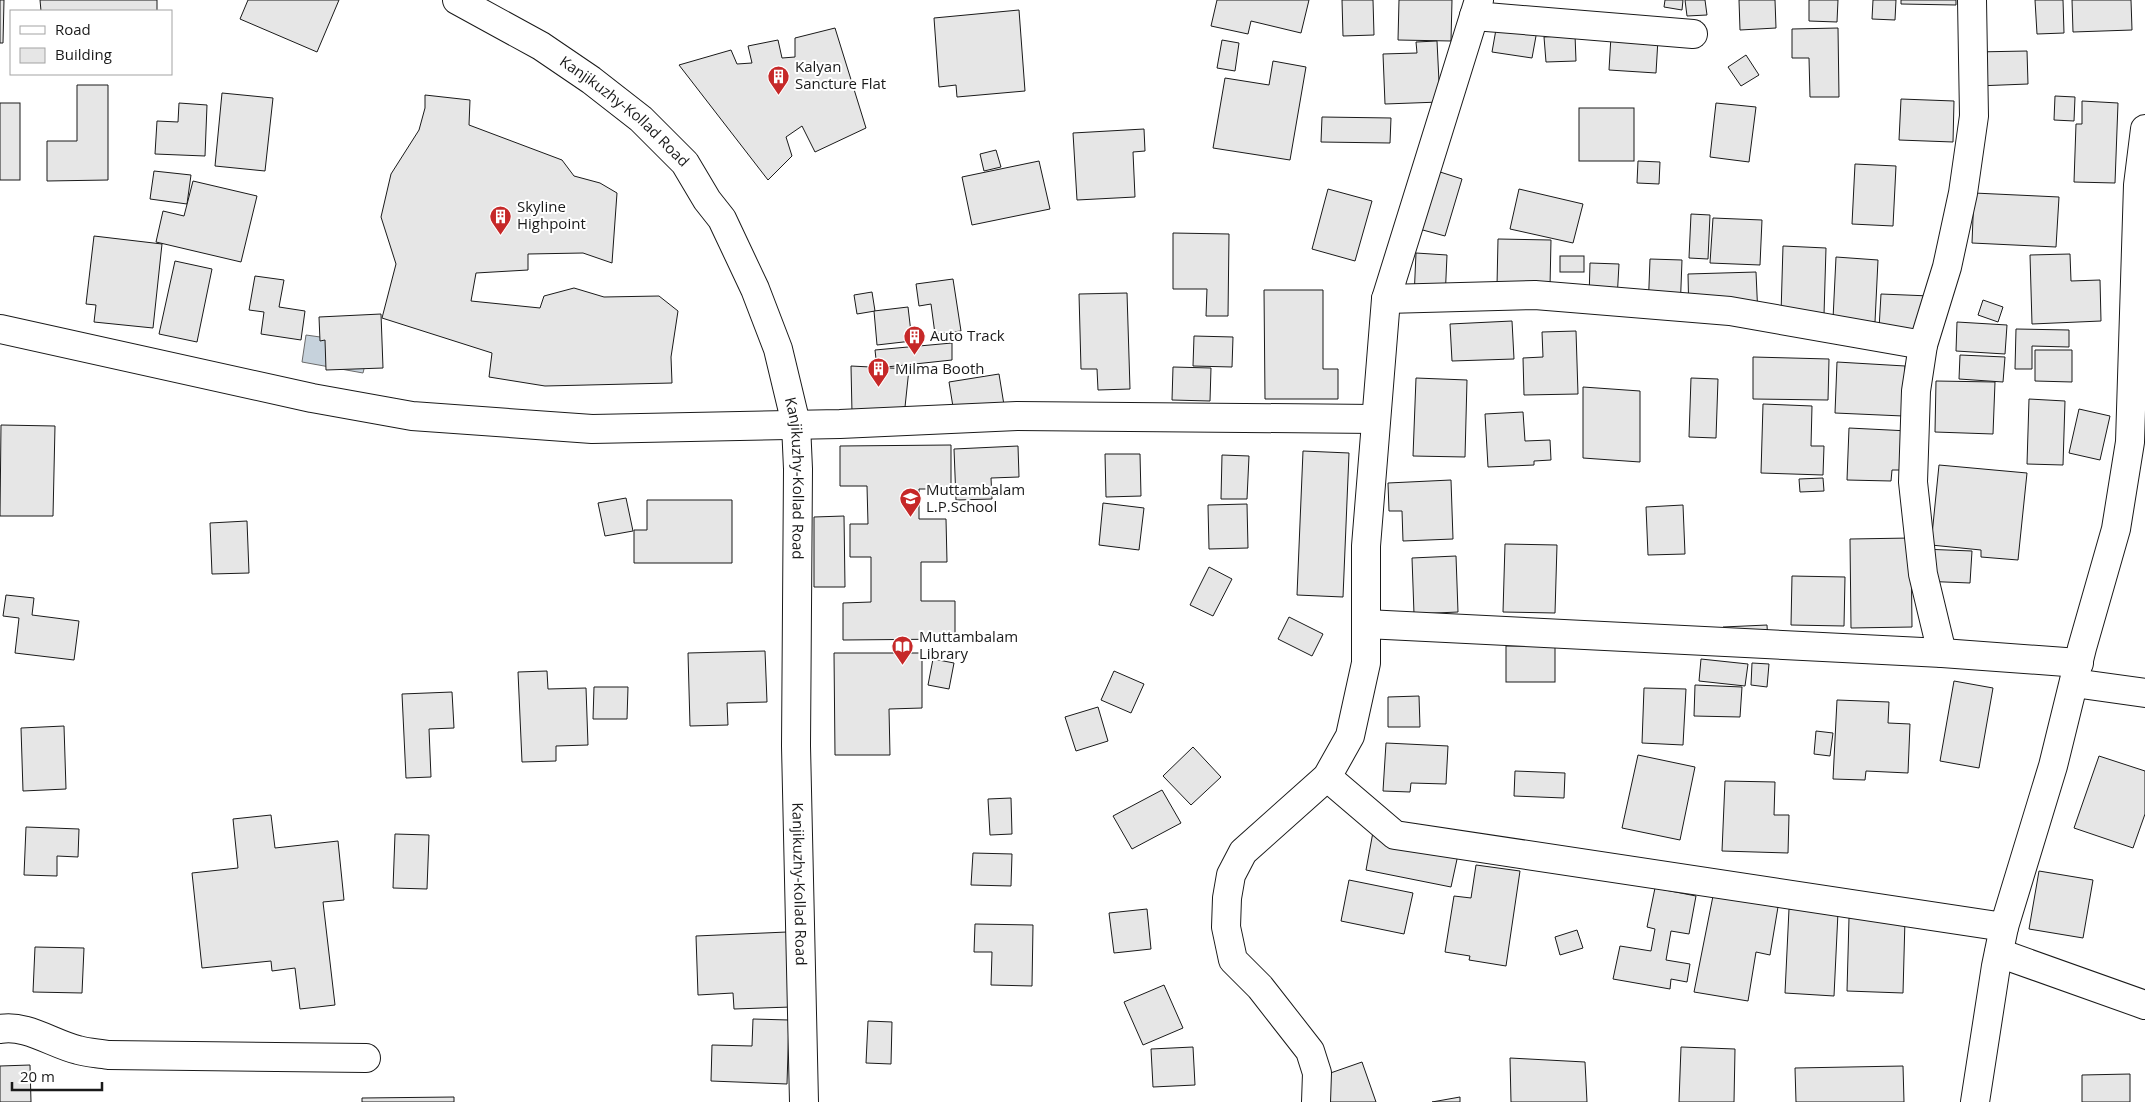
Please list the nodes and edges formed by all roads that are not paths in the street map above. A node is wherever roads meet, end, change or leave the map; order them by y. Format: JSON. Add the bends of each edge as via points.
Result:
{"nodes":[{"id":1,"x":457,"y":0,"type":"edge"},
{"id":2,"x":1972,"y":0,"type":"edge"},
{"id":3,"x":1477,"y":8,"type":"edge"},
{"id":4,"x":1693,"y":34,"type":"dead end"},
{"id":5,"x":2145,"y":129,"type":"edge"},
{"id":6,"x":1386,"y":299,"type":"junction"},
{"id":7,"x":0,"y":329,"type":"edge"},
{"id":8,"x":1923,"y":345,"type":"junction"},
{"id":9,"x":1376,"y":419,"type":"junction"},
{"id":10,"x":796,"y":424,"type":"junction"},
{"id":11,"x":1366,"y":624,"type":"junction"},
{"id":12,"x":1942,"y":653,"type":"junction"},
{"id":13,"x":2076,"y":673,"type":"junction"},
{"id":14,"x":2145,"y":693,"type":"edge"},
{"id":15,"x":1327,"y":777,"type":"junction"},
{"id":16,"x":2004,"y":926,"type":"junction"},
{"id":17,"x":1998,"y":953,"type":"junction"},
{"id":18,"x":2145,"y":1005,"type":"edge"},
{"id":19,"x":0,"y":1029,"type":"edge"},
{"id":20,"x":366,"y":1058,"type":"dead end"},
{"id":21,"x":804,"y":1102,"type":"edge"},
{"id":22,"x":1316,"y":1102,"type":"edge"},
{"id":23,"x":1975,"y":1102,"type":"edge"}],
"edges":[{"from":1,"to":10,"type":"street","name":"Kanjikuzhy-Kollad Road","via":[[541,46],[591,80],[641,119],[685,163],[722,218],[755,289],[778,349]]},
{"from":2,"to":8,"type":"street","via":[[1974,116],[1951,248]]},
{"from":3,"to":4,"type":"street"},
{"from":3,"to":6,"type":"street"},
{"from":5,"to":13,"type":"street","via":[[2138,185],[2130,442],[2116,529]]},
{"from":6,"to":8,"type":"street","via":[[1535,295],[1730,311]]},
{"from":6,"to":9,"type":"street"},
{"from":7,"to":10,"type":"street","via":[[312,398],[412,416],[592,429]]},
{"from":8,"to":12,"type":"street","via":[[1916,391],[1914,482],[1923,574]]},
{"from":9,"to":10,"type":"street","via":[[1017,416]]},
{"from":9,"to":11,"type":"street","via":[[1366,546]]},
{"from":10,"to":21,"type":"street","name":"Kanjikuzhy-Kollad Road","via":[[796,746]]},
{"from":11,"to":12,"type":"street"},
{"from":11,"to":15,"type":"street","via":[[1366,663],[1350,736]]},
{"from":12,"to":13,"type":"street"},
{"from":13,"to":14,"type":"street"},
{"from":13,"to":16,"type":"street","via":[[2053,766]]},
{"from":15,"to":16,"type":"street","via":[[1395,835]]},
{"from":15,"to":22,"type":"street","via":[[1243,852],[1231,875],[1226,926],[1233,960],[1260,987],[1310,1051],[1317,1074]]},
{"from":16,"to":17,"type":"street"},
{"from":17,"to":18,"type":"street"},
{"from":17,"to":23,"type":"street"},
{"from":19,"to":20,"type":"street","via":[[22,1030],[77,1050],[108,1054]]}]}
